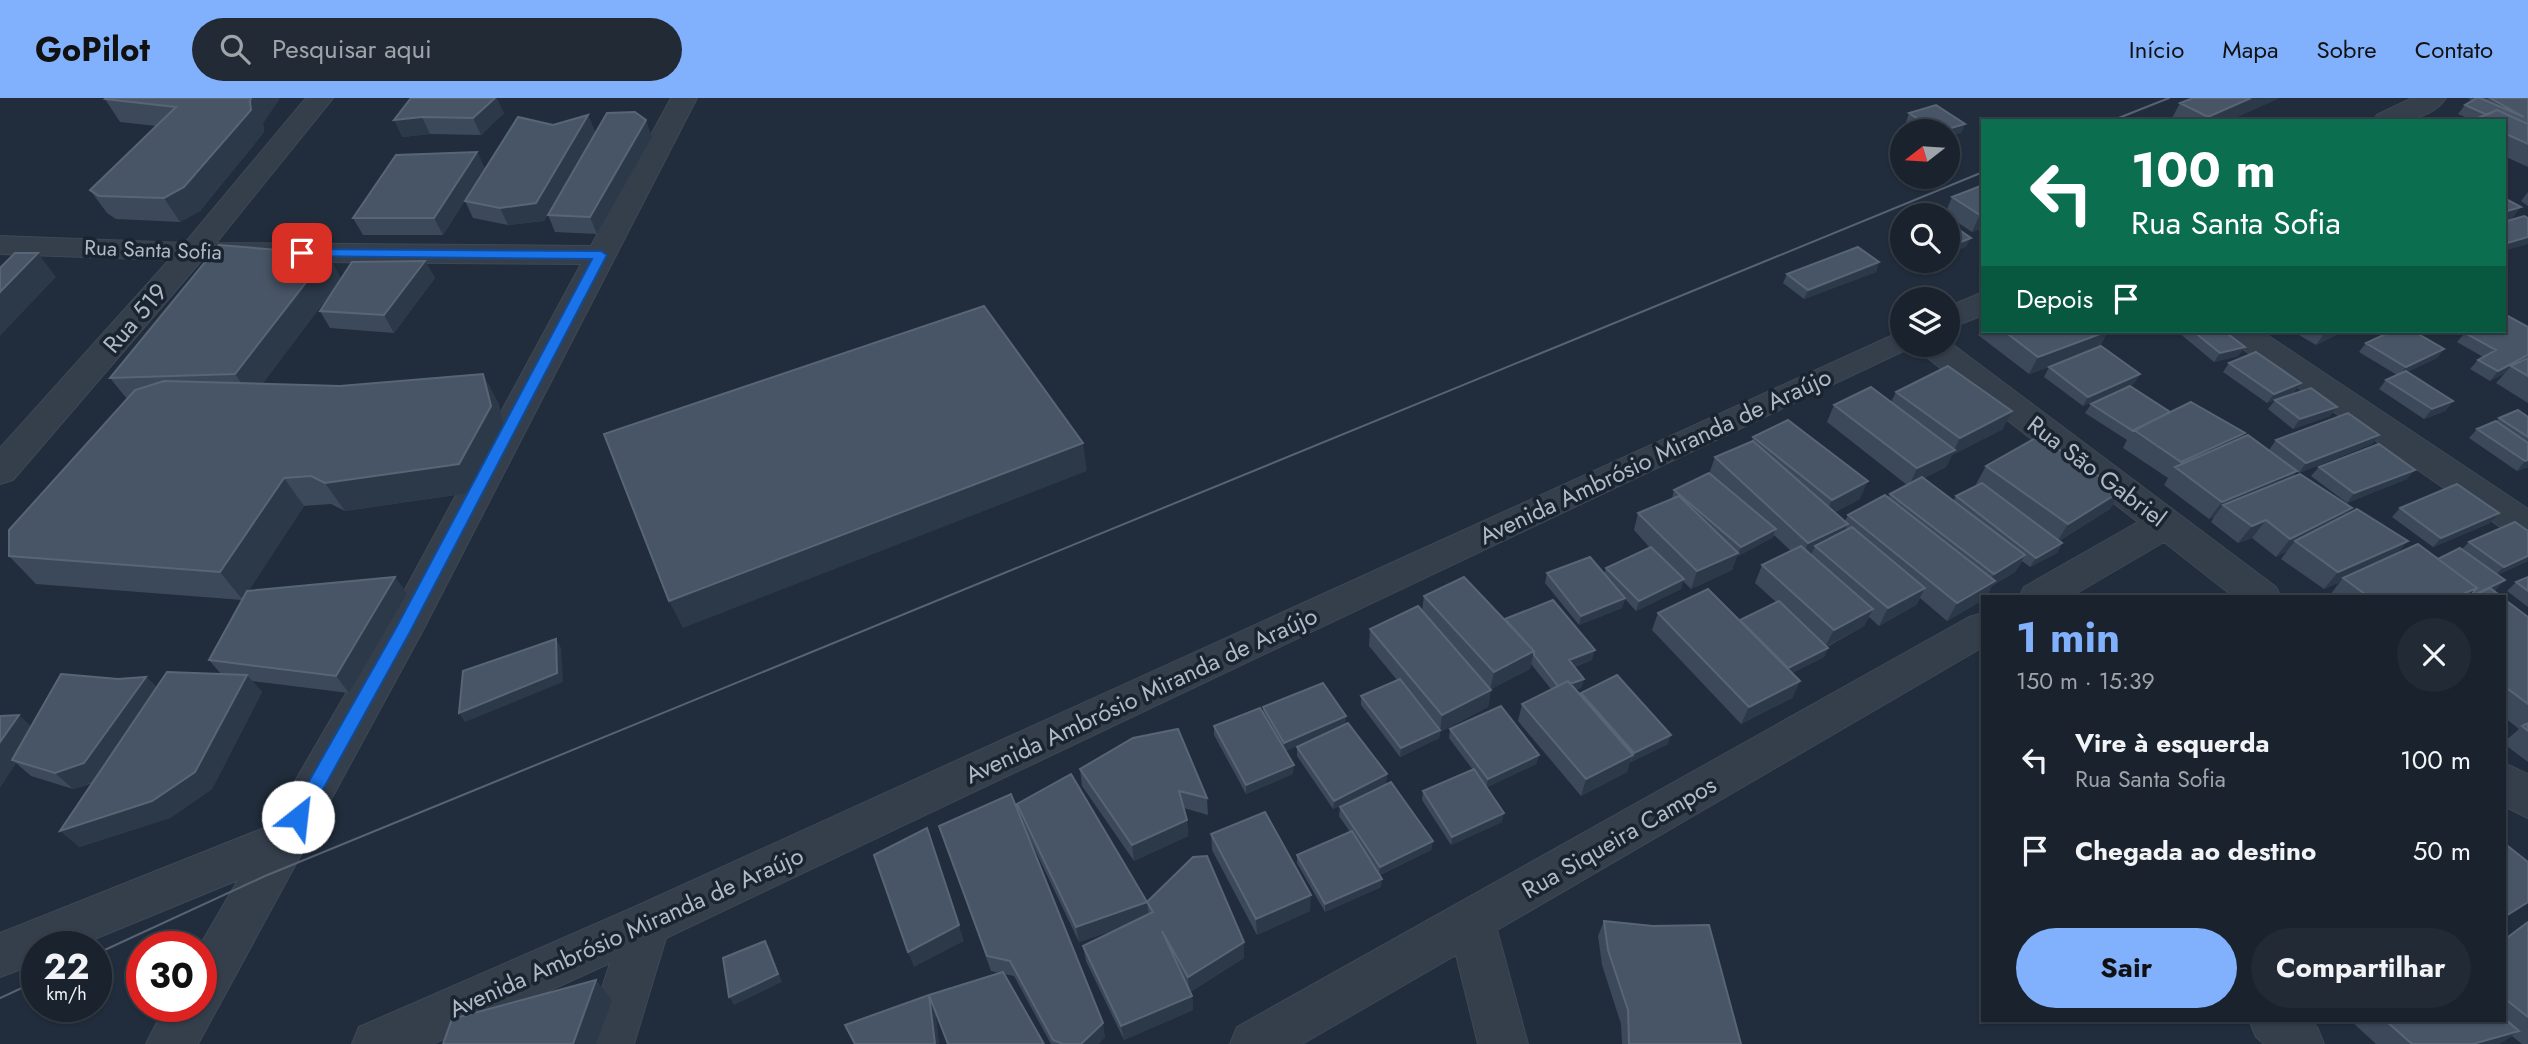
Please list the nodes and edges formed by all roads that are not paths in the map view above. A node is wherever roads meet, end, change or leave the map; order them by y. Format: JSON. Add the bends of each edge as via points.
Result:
{"nodes":[{"id":1,"x":320,"y":98,"type":"edge"},
{"id":2,"x":684,"y":98,"type":"edge"},
{"id":3,"x":2433,"y":98,"type":"edge"},
{"id":4,"x":2391,"y":119,"type":"edge"},
{"id":5,"x":0,"y":245,"type":"edge"},
{"id":6,"x":193,"y":252,"type":"junction"},
{"id":7,"x":601,"y":255,"type":"junction"},
{"id":8,"x":1981,"y":303,"type":"edge"},
{"id":9,"x":1960,"y":313,"type":"edge"},
{"id":10,"x":2242,"y":333,"type":"edge"},
{"id":11,"x":1890,"y":347,"type":"edge"},
{"id":12,"x":1948,"y":357,"type":"edge"},
{"id":13,"x":0,"y":471,"type":"edge"},
{"id":14,"x":2166,"y":523,"type":"junction"},
{"id":15,"x":2528,"y":527,"type":"edge"},
{"id":16,"x":2041,"y":595,"type":"edge"},
{"id":17,"x":2259,"y":595,"type":"edge"},
{"id":18,"x":1981,"y":629,"type":"edge"},
{"id":19,"x":2506,"y":782,"type":"edge"},
{"id":20,"x":2528,"y":799,"type":"edge"},
{"id":21,"x":275,"y":858,"type":"junction"},
{"id":22,"x":1471,"y":922,"type":"junction"},
{"id":23,"x":647,"y":924,"type":"junction"},
{"id":24,"x":0,"y":955,"type":"edge"},
{"id":25,"x":217,"y":961,"type":"edge"},
{"id":26,"x":183,"y":1022,"type":"edge"},
{"id":27,"x":2276,"y":1022,"type":"edge"},
{"id":28,"x":171,"y":1044,"type":"edge"},
{"id":29,"x":377,"y":1044,"type":"edge"},
{"id":30,"x":608,"y":1044,"type":"edge"},
{"id":31,"x":1255,"y":1044,"type":"edge"},
{"id":32,"x":1503,"y":1044,"type":"edge"},
{"id":33,"x":2299,"y":1044,"type":"edge"}],
"edges":[{"from":1,"to":6,"type":"street","name":"Rua 519"},
{"from":2,"to":7,"type":"street"},
{"from":3,"to":4,"type":"street"},
{"from":5,"to":6,"type":"street","name":"Rua Santa Sofia"},
{"from":6,"to":7,"type":"street","name":"Rua Santa Sofia"},
{"from":6,"to":13,"type":"street","name":"Rua 519"},
{"from":7,"to":21,"type":"street","via":[[402,632]]},
{"from":8,"to":9,"type":"street"},
{"from":10,"to":15,"type":"street"},
{"from":11,"to":23,"type":"street","name":"Avenida Ambrósio Miranda de Araújo"},
{"from":12,"to":14,"type":"street","name":"Rua São Gabriel"},
{"from":14,"to":16,"type":"street"},
{"from":14,"to":17,"type":"street","name":"Rua São Gabriel"},
{"from":18,"to":22,"type":"street","name":"Rua Siqueira Campos"},
{"from":19,"to":20,"type":"street"},
{"from":21,"to":24,"type":"street"},
{"from":21,"to":25,"type":"street"},
{"from":22,"to":31,"type":"street","name":"Rua Siqueira Campos"},
{"from":22,"to":32,"type":"street"},
{"from":23,"to":29,"type":"street","name":"Avenida Ambrósio Miranda de Araújo"},
{"from":23,"to":30,"type":"street"},
{"from":26,"to":28,"type":"street"},
{"from":27,"to":33,"type":"street"}]}
